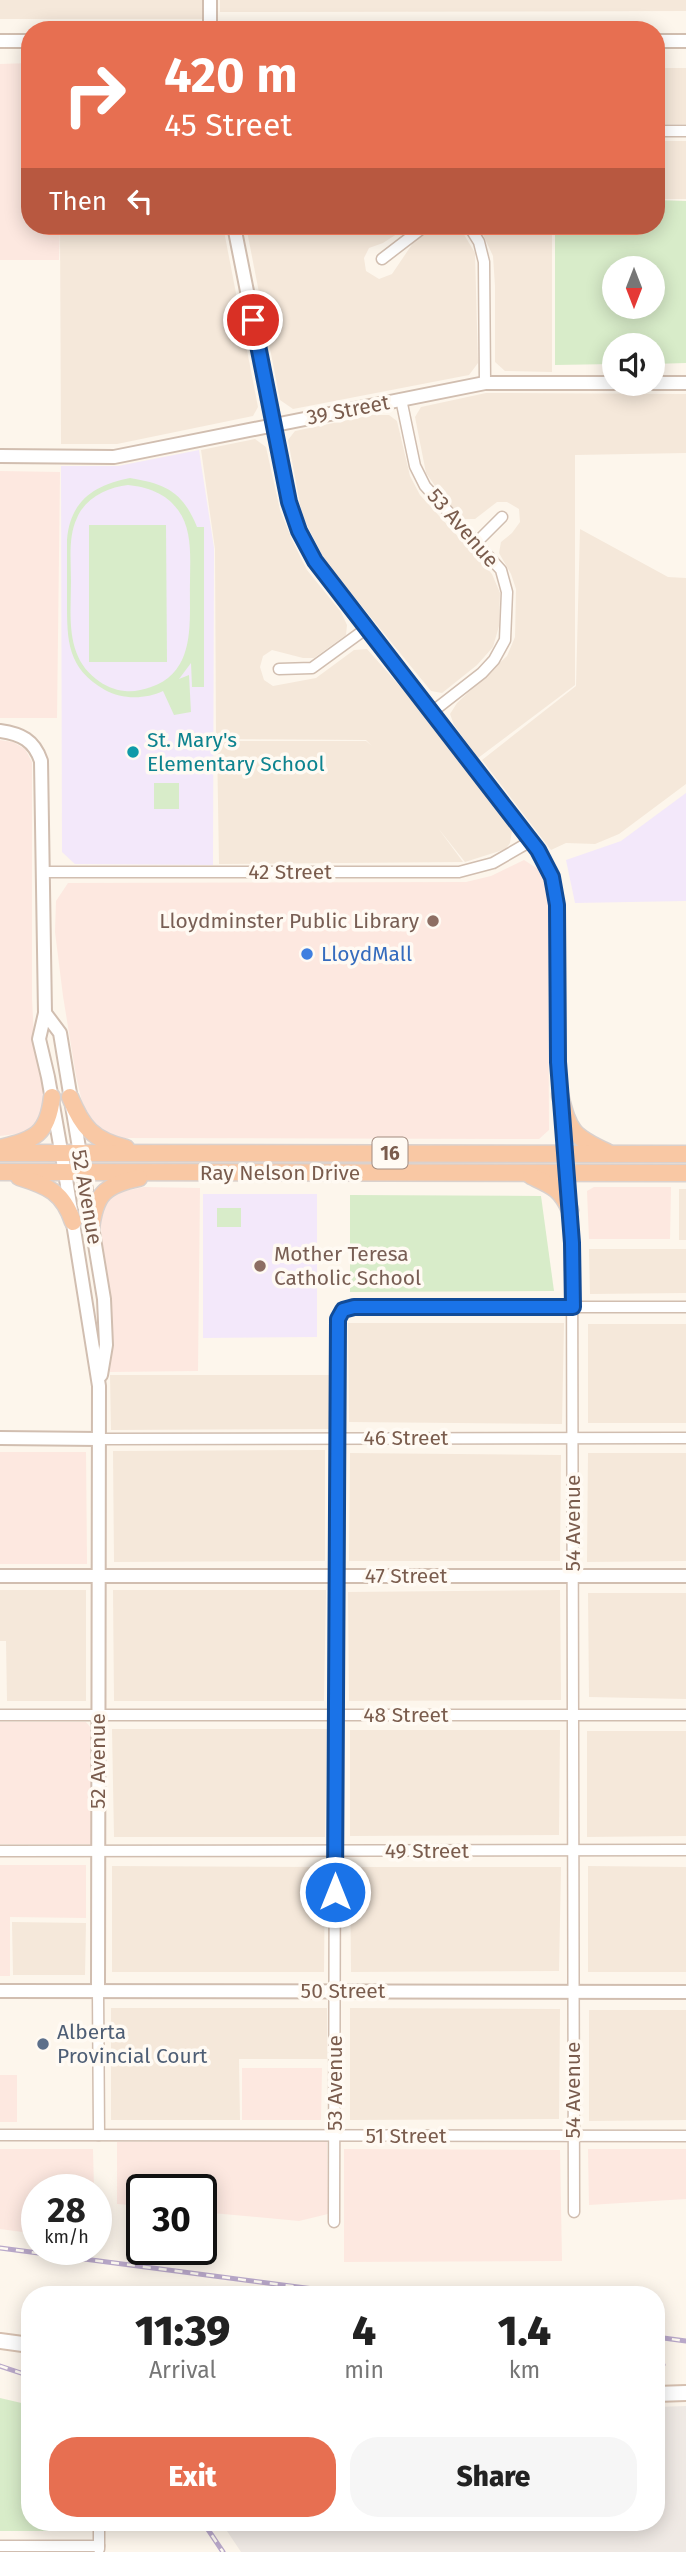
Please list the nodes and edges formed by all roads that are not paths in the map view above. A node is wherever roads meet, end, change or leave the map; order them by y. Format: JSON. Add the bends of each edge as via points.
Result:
{"nodes":[{"id":1,"x":211,"y":0,"type":"edge"},
{"id":2,"x":210,"y":21,"type":"edge"},
{"id":3,"x":0,"y":41,"type":"edge"},
{"id":4,"x":21,"y":41,"type":"edge"},
{"id":5,"x":665,"y":41,"type":"edge"},
{"id":6,"x":686,"y":41,"type":"edge"},
{"id":7,"x":665,"y":131,"type":"edge"},
{"id":8,"x":686,"y":131,"type":"edge"},
{"id":9,"x":236,"y":235,"type":"edge"},
{"id":10,"x":413,"y":235,"type":"edge"},
{"id":11,"x":475,"y":235,"type":"edge"},
{"id":12,"x":382,"y":259,"type":"dead end"},
{"id":13,"x":485,"y":383,"type":"junction"},
{"id":14,"x":602,"y":383,"type":"edge"},
{"id":15,"x":665,"y":383,"type":"edge"},
{"id":16,"x":686,"y":383,"type":"edge"},
{"id":17,"x":401,"y":399,"type":"junction"},
{"id":18,"x":273,"y":425,"type":"junction"},
{"id":19,"x":0,"y":456,"type":"edge"},
{"id":20,"x":502,"y":517,"type":"dead end"},
{"id":21,"x":476,"y":543,"type":"junction"},
{"id":22,"x":367,"y":628,"type":"junction"},
{"id":23,"x":279,"y":669,"type":"dead end"},
{"id":24,"x":432,"y":712,"type":"junction"},
{"id":25,"x":0,"y":731,"type":"edge"},
{"id":26,"x":531,"y":841,"type":"junction"},
{"id":27,"x":42,"y":872,"type":"junction"},
{"id":28,"x":46,"y":1013,"type":"junction"},
{"id":29,"x":560,"y":1095,"type":"junction"},
{"id":30,"x":52,"y":1097,"type":"junction"},
{"id":31,"x":70,"y":1097,"type":"junction"},
{"id":32,"x":239,"y":1142,"type":"dead end"},
{"id":33,"x":0,"y":1150,"type":"edge"},
{"id":34,"x":62,"y":1153,"type":"junction"},
{"id":35,"x":80,"y":1153,"type":"junction"},
{"id":36,"x":152,"y":1153,"type":"junction"},
{"id":37,"x":215,"y":1153,"type":"junction"},
{"id":38,"x":565,"y":1154,"type":"junction"},
{"id":39,"x":613,"y":1154,"type":"junction"},
{"id":40,"x":686,"y":1154,"type":"edge"},
{"id":41,"x":2,"y":1172,"type":"edge"},
{"id":42,"x":65,"y":1172,"type":"junction"},
{"id":43,"x":82,"y":1172,"type":"junction"},
{"id":44,"x":165,"y":1172,"type":"junction"},
{"id":45,"x":686,"y":1173,"type":"edge"},
{"id":46,"x":525,"y":1174,"type":"junction"},
{"id":47,"x":567,"y":1174,"type":"junction"},
{"id":48,"x":570,"y":1210,"type":"junction"},
{"id":49,"x":73,"y":1222,"type":"junction"},
{"id":50,"x":91,"y":1229,"type":"junction"},
{"id":51,"x":572,"y":1243,"type":"joint"},
{"id":52,"x":573,"y":1307,"type":"junction"},
{"id":53,"x":686,"y":1307,"type":"edge"},
{"id":54,"x":99,"y":1386,"type":"junction"},
{"id":55,"x":0,"y":1438,"type":"edge"},
{"id":56,"x":99,"y":1438,"type":"junction"},
{"id":57,"x":336,"y":1438,"type":"junction"},
{"id":58,"x":573,"y":1438,"type":"junction"},
{"id":59,"x":686,"y":1438,"type":"edge"},
{"id":60,"x":0,"y":1576,"type":"edge"},
{"id":61,"x":335,"y":1576,"type":"junction"},
{"id":62,"x":573,"y":1576,"type":"junction"},
{"id":63,"x":686,"y":1576,"type":"edge"},
{"id":64,"x":98,"y":1577,"type":"junction"},
{"id":65,"x":0,"y":1715,"type":"edge"},
{"id":66,"x":99,"y":1715,"type":"junction"},
{"id":67,"x":335,"y":1715,"type":"junction"},
{"id":68,"x":573,"y":1715,"type":"junction"},
{"id":69,"x":686,"y":1715,"type":"edge"},
{"id":70,"x":572,"y":1850,"type":"junction"},
{"id":71,"x":686,"y":1850,"type":"edge"},
{"id":72,"x":0,"y":1851,"type":"edge"},
{"id":73,"x":98,"y":1851,"type":"junction"},
{"id":74,"x":335,"y":1851,"type":"junction"},
{"id":75,"x":0,"y":1991,"type":"edge"},
{"id":76,"x":98,"y":1991,"type":"junction"},
{"id":77,"x":335,"y":1991,"type":"junction"},
{"id":78,"x":573,"y":1992,"type":"junction"},
{"id":79,"x":686,"y":1992,"type":"edge"},
{"id":80,"x":0,"y":2135,"type":"edge"},
{"id":81,"x":99,"y":2135,"type":"junction"},
{"id":82,"x":334,"y":2136,"type":"junction"},
{"id":83,"x":573,"y":2136,"type":"junction"},
{"id":84,"x":686,"y":2136,"type":"edge"},
{"id":85,"x":574,"y":2211,"type":"dead end"},
{"id":86,"x":334,"y":2222,"type":"dead end"},
{"id":87,"x":0,"y":2341,"type":"edge"},
{"id":88,"x":21,"y":2344,"type":"edge"},
{"id":89,"x":686,"y":2393,"type":"edge"},
{"id":90,"x":665,"y":2394,"type":"edge"},
{"id":91,"x":99,"y":2531,"type":"edge"},
{"id":92,"x":0,"y":2546,"type":"edge"},
{"id":93,"x":99,"y":2549,"type":"edge"}],
"edges":[{"from":1,"to":2,"type":"street"},
{"from":3,"to":4,"type":"street"},
{"from":5,"to":6,"type":"street"},
{"from":7,"to":8,"type":"street"},
{"from":9,"to":18,"type":"street"},
{"from":10,"to":12,"type":"street"},
{"from":11,"to":13,"type":"street","via":[[484,262]]},
{"from":13,"to":14,"type":"street","name":"39 Street"},
{"from":13,"to":17,"type":"street","name":"39 Street"},
{"from":15,"to":16,"type":"street"},
{"from":17,"to":18,"type":"street","name":"39 Street"},
{"from":17,"to":21,"type":"street","name":"53 Avenue","via":[[415,466],[425,486]]},
{"from":18,"to":19,"type":"street","name":"39 Street","via":[[114,457]]},
{"from":18,"to":22,"type":"street","via":[[289,502],[304,541]]},
{"from":20,"to":21,"type":"street"},
{"from":21,"to":24,"type":"street","name":"53 Avenue","via":[[501,570],[507,592],[505,640],[482,673]]},
{"from":22,"to":23,"type":"street","via":[[312,668]]},
{"from":22,"to":24,"type":"street"},
{"from":24,"to":26,"type":"street"},
{"from":25,"to":27,"type":"street","name":"52 Avenue","via":[[24,737],[37,749],[43,775]]},
{"from":26,"to":27,"type":"street","name":"42 Street","via":[[494,863],[459,872]]},
{"from":26,"to":29,"type":"street","name":"54 Avenue","via":[[548,869],[556,897]]},
{"from":27,"to":28,"type":"street","name":"52 Avenue"},
{"from":28,"to":30,"type":"street","name":"52 Avenue","via":[[39,1039]]},
{"from":28,"to":31,"type":"street","name":"52 Avenue","via":[[60,1033]]},
{"from":29,"to":38,"type":"street","name":"54 Avenue"},
{"from":29,"to":39,"type":"highway","via":[[575,1134]]},
{"from":30,"to":33,"type":"highway","via":[[48,1122],[41,1132]]},
{"from":30,"to":34,"type":"street","name":"52 Avenue"},
{"from":31,"to":35,"type":"street","name":"52 Avenue"},
{"from":31,"to":36,"type":"highway","via":[[79,1119],[95,1136]]},
{"from":32,"to":37,"type":"highway"},
{"from":33,"to":34,"type":"highway","name":"Ray Nelson Drive","number":"16"},
{"from":34,"to":35,"type":"highway","name":"Ray Nelson Drive","number":"16"},
{"from":34,"to":42,"type":"street","name":"52 Avenue"},
{"from":35,"to":36,"type":"highway","name":"Ray Nelson Drive","number":"16"},
{"from":35,"to":43,"type":"street","name":"52 Avenue"},
{"from":36,"to":37,"type":"highway","name":"Ray Nelson Drive","number":"16"},
{"from":37,"to":38,"type":"highway","name":"Ray Nelson Drive","number":"16"},
{"from":38,"to":39,"type":"highway","name":"Ray Nelson Drive","number":"16"},
{"from":38,"to":47,"type":"street","name":"54 Avenue"},
{"from":39,"to":40,"type":"highway","name":"Ray Nelson Drive","number":"16"},
{"from":41,"to":42,"type":"highway","name":"Ray Nelson Drive","number":"16"},
{"from":41,"to":49,"type":"highway","via":[[43,1185],[61,1197]]},
{"from":42,"to":43,"type":"highway","name":"Ray Nelson Drive","number":"16"},
{"from":42,"to":49,"type":"street","name":"52 Avenue"},
{"from":43,"to":44,"type":"highway","name":"Ray Nelson Drive","number":"16"},
{"from":43,"to":50,"type":"street","name":"52 Avenue"},
{"from":44,"to":46,"type":"highway","name":"Ray Nelson Drive","number":"16"},
{"from":44,"to":50,"type":"highway","via":[[105,1190],[98,1198]]},
{"from":45,"to":47,"type":"highway","name":"Ray Nelson Drive"},
{"from":46,"to":47,"type":"highway","name":"Ray Nelson Drive"},
{"from":46,"to":48,"type":"highway","via":[[563,1194]]},
{"from":47,"to":48,"type":"street","name":"54 Avenue"},
{"from":48,"to":51,"type":"street","name":"54 Avenue"},
{"from":49,"to":54,"type":"street","name":"52 Avenue"},
{"from":50,"to":54,"type":"street","name":"52 Avenue","via":[[106,1316]]},
{"from":51,"to":52,"type":"street","name":"54 Avenue"},
{"from":52,"to":53,"type":"street"},
{"from":52,"to":57,"type":"street","name":"53 Avenue","via":[[343,1310],[338,1316]]},
{"from":52,"to":58,"type":"street","name":"54 Avenue"},
{"from":54,"to":56,"type":"street","name":"52 Avenue"},
{"from":55,"to":56,"type":"street","name":"46 Street"},
{"from":56,"to":57,"type":"street","name":"46 Street"},
{"from":56,"to":64,"type":"street","name":"52 Avenue"},
{"from":57,"to":58,"type":"street","name":"46 Street"},
{"from":57,"to":61,"type":"street","name":"53 Avenue"},
{"from":58,"to":59,"type":"street","name":"46 Street"},
{"from":58,"to":62,"type":"street","name":"54 Avenue"},
{"from":60,"to":64,"type":"street","name":"47 Street"},
{"from":61,"to":62,"type":"street","name":"47 Street"},
{"from":61,"to":64,"type":"street","name":"47 Street"},
{"from":61,"to":67,"type":"street","name":"53 Avenue"},
{"from":62,"to":63,"type":"street","name":"47 Street"},
{"from":62,"to":68,"type":"street","name":"54 Avenue"},
{"from":64,"to":66,"type":"street","name":"52 Avenue"},
{"from":65,"to":66,"type":"street","name":"48 Street"},
{"from":66,"to":67,"type":"street","name":"48 Street"},
{"from":66,"to":73,"type":"street","name":"52 Avenue"},
{"from":67,"to":68,"type":"street","name":"48 Street"},
{"from":67,"to":74,"type":"street","name":"53 Avenue"},
{"from":68,"to":69,"type":"street","name":"48 Street"},
{"from":68,"to":70,"type":"street","name":"54 Avenue"},
{"from":70,"to":71,"type":"street","name":"49 Street"},
{"from":70,"to":74,"type":"street","name":"49 Street"},
{"from":70,"to":78,"type":"street","name":"54 Avenue"},
{"from":72,"to":73,"type":"street","name":"49 Street"},
{"from":73,"to":74,"type":"street","name":"49 Street"},
{"from":73,"to":76,"type":"street","name":"52 Avenue"},
{"from":74,"to":77,"type":"street","name":"53 Avenue"},
{"from":75,"to":76,"type":"street","name":"50 Street"},
{"from":76,"to":77,"type":"street","name":"50 Street"},
{"from":76,"to":81,"type":"street","name":"52 Avenue"},
{"from":77,"to":78,"type":"street","name":"50 Street"},
{"from":77,"to":82,"type":"street","name":"53 Avenue"},
{"from":78,"to":79,"type":"street","name":"50 Street"},
{"from":78,"to":83,"type":"street","name":"54 Avenue"},
{"from":80,"to":81,"type":"street","name":"51 Street"},
{"from":81,"to":82,"type":"street","name":"51 Street"},
{"from":82,"to":83,"type":"street","name":"51 Street"},
{"from":82,"to":86,"type":"street","name":"53 Avenue"},
{"from":83,"to":84,"type":"street","name":"51 Street"},
{"from":83,"to":85,"type":"street","name":"54 Avenue"},
{"from":87,"to":88,"type":"main road"},
{"from":89,"to":90,"type":"main road"},
{"from":91,"to":93,"type":"street"},
{"from":92,"to":93,"type":"street"}]}
